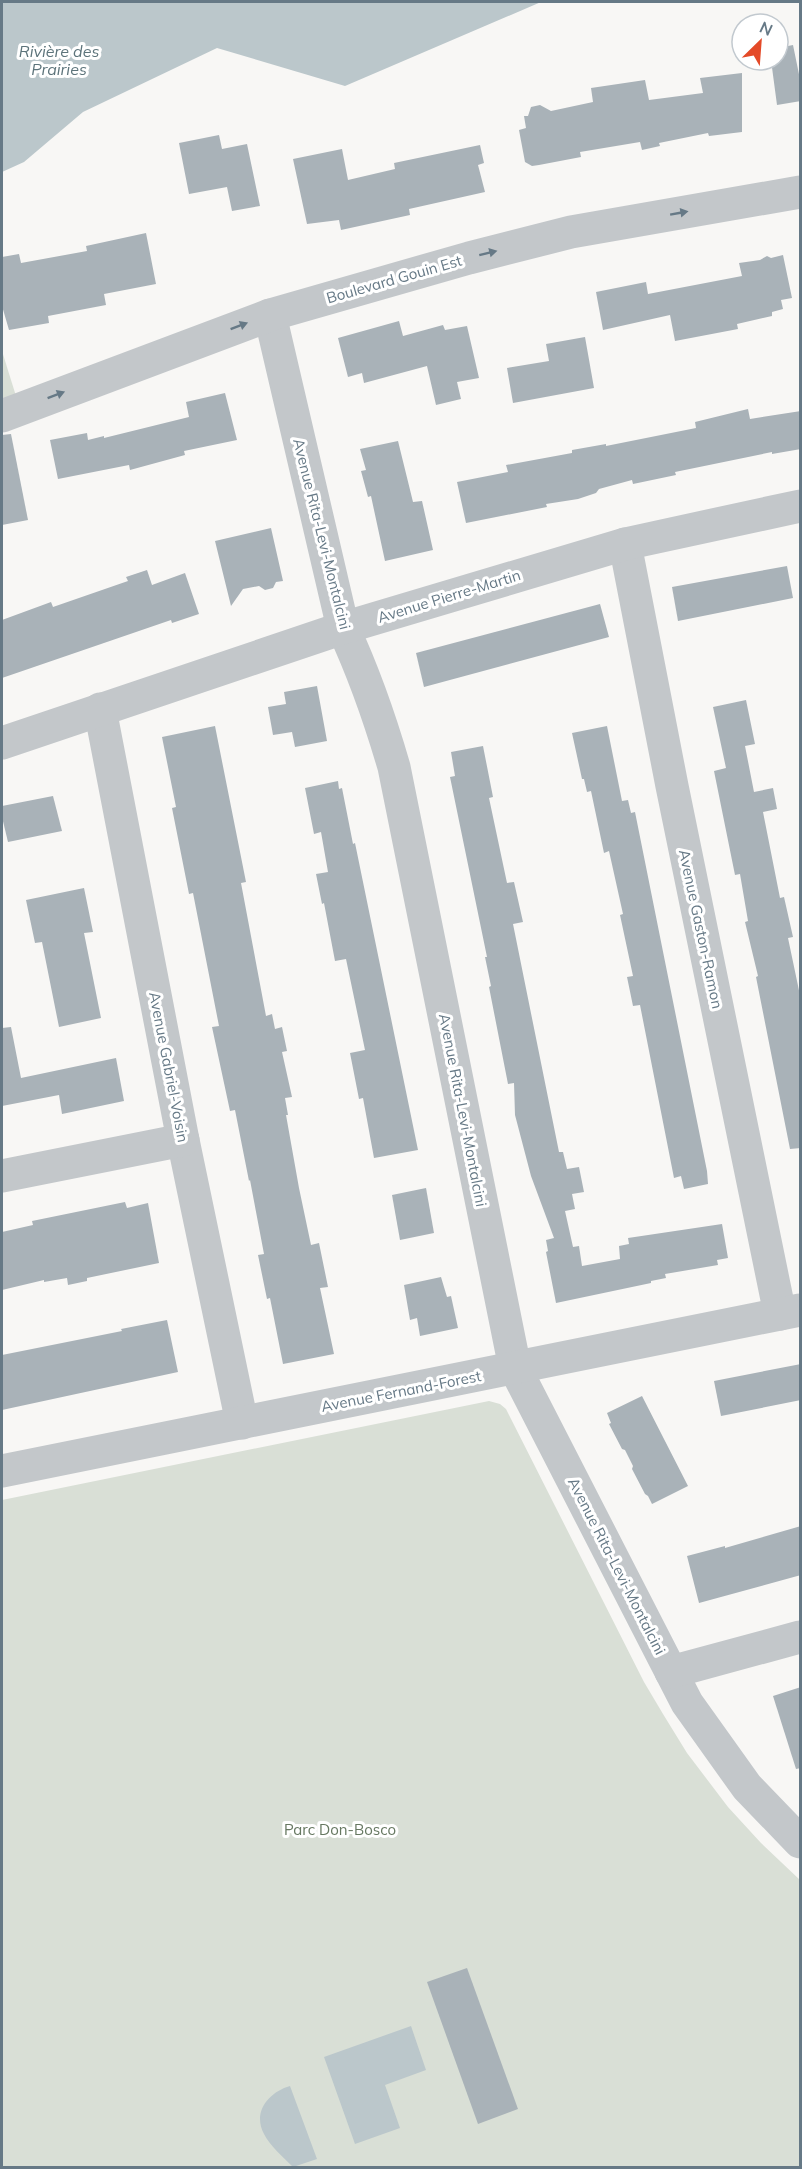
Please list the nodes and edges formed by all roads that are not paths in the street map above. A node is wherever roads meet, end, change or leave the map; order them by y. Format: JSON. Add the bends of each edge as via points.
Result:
{"nodes":[{"id":1,"x":801,"y":192,"type":"edge"},
{"id":2,"x":270,"y":315,"type":"junction"},
{"id":3,"x":2,"y":416,"type":"edge"},
{"id":4,"x":801,"y":506,"type":"edge"},
{"id":5,"x":625,"y":544,"type":"junction"},
{"id":6,"x":343,"y":628,"type":"junction"},
{"id":7,"x":100,"y":709,"type":"junction"},
{"id":8,"x":2,"y":743,"type":"edge"},
{"id":9,"x":183,"y":1140,"type":"junction"},
{"id":10,"x":2,"y":1176,"type":"edge"},
{"id":11,"x":790,"y":1312,"type":"edge"},
{"id":12,"x":515,"y":1368,"type":"junction"},
{"id":13,"x":242,"y":1423,"type":"junction"},
{"id":14,"x":2,"y":1471,"type":"edge"},
{"id":15,"x":801,"y":1637,"type":"edge"},
{"id":16,"x":671,"y":1672,"type":"junction"},
{"id":17,"x":801,"y":1842,"type":"edge"}],
"edges":[{"from":2,"to":1,"type":"street","name":"Boulevard Gouin Est","one_way":true,"via":[[572,232]]},
{"from":3,"to":2,"type":"street","name":"Boulevard Gouin Est","one_way":true},
{"from":2,"to":6,"type":"street","name":"Avenue Rita-Levi-Montalcini"},
{"from":4,"to":5,"type":"street","name":"Avenue Pierre-Martin"},
{"from":5,"to":6,"type":"street","name":"Avenue Pierre-Martin"},
{"from":5,"to":11,"type":"street","name":"Avenue Gaston-Ramon","via":[[672,786]]},
{"from":6,"to":7,"type":"street","name":"Avenue Pierre-Martin"},
{"from":6,"to":12,"type":"street","name":"Avenue Rita-Levi-Montalcini","via":[[394,767]]},
{"from":7,"to":8,"type":"street","name":"Avenue Pierre-Martin"},
{"from":7,"to":9,"type":"street","name":"Avenue Gabriel-Voisin"},
{"from":9,"to":10,"type":"street"},
{"from":9,"to":13,"type":"street","name":"Avenue Gabriel-Voisin"},
{"from":11,"to":12,"type":"street","name":"Avenue Fernand-Forest"},
{"from":12,"to":13,"type":"street","name":"Avenue Fernand-Forest"},
{"from":12,"to":16,"type":"street","name":"Avenue Rita-Levi-Montalcini"},
{"from":13,"to":14,"type":"street","name":"Avenue Fernand-Forest"},
{"from":15,"to":16,"type":"street"},
{"from":16,"to":17,"type":"street","name":"Avenue Rita-Levi-Montalcini","via":[[687,1703],[747,1787]]}]}
